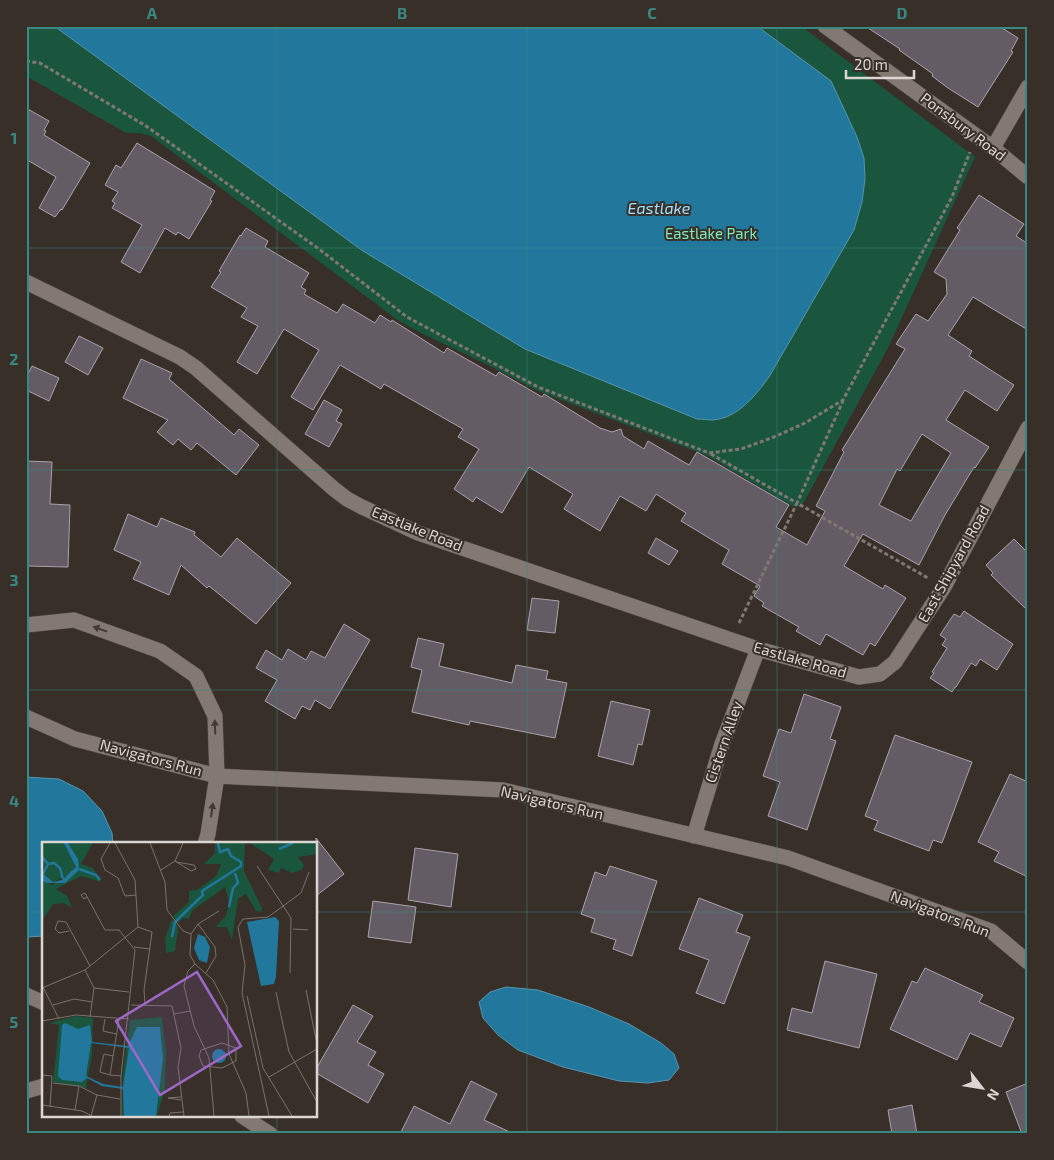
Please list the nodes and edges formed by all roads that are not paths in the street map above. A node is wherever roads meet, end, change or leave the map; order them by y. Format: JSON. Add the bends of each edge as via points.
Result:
{"nodes":[{"id":1,"x":825,"y":26,"type":"edge"},
{"id":2,"x":1028,"y":87,"type":"edge"},
{"id":3,"x":993,"y":148,"type":"junction"},
{"id":4,"x":1028,"y":177,"type":"edge"},
{"id":5,"x":26,"y":282,"type":"edge"},
{"id":6,"x":1028,"y":428,"type":"edge"},
{"id":7,"x":26,"y":625,"type":"edge"},
{"id":8,"x":758,"y":649,"type":"junction"},
{"id":9,"x":859,"y":677,"type":"joint"},
{"id":10,"x":26,"y":717,"type":"edge"},
{"id":11,"x":217,"y":776,"type":"junction"},
{"id":12,"x":694,"y":836,"type":"junction"},
{"id":13,"x":206,"y":842,"type":"edge"},
{"id":14,"x":1028,"y":962,"type":"edge"},
{"id":15,"x":26,"y":995,"type":"edge"},
{"id":16,"x":42,"y":1002,"type":"edge"},
{"id":17,"x":42,"y":1087,"type":"edge"},
{"id":18,"x":26,"y":1091,"type":"edge"},
{"id":19,"x":245,"y":1118,"type":"edge"},
{"id":20,"x":270,"y":1134,"type":"edge"}],
"edges":[{"from":1,"to":3,"type":"street","name":"Ponsbury Road"},
{"from":2,"to":3,"type":"street"},
{"from":3,"to":4,"type":"street","name":"Ponsbury Road"},
{"from":5,"to":8,"type":"street","name":"Eastlake Road","via":[[180,357],[334,489],[362,507],[418,532]]},
{"from":6,"to":9,"type":"street","name":"East Shipyard Road","via":[[944,587],[895,662],[880,674]]},
{"from":11,"to":7,"type":"street","one_way":true,"via":[[215,716],[196,676],[160,651],[74,620]]},
{"from":8,"to":9,"type":"street","name":"Eastlake Road"},
{"from":8,"to":12,"type":"street","name":"Cistern Alley","via":[[722,744]]},
{"from":10,"to":11,"type":"street","name":"Navigators Run","via":[[75,739]]},
{"from":11,"to":12,"type":"street","name":"Navigators Run","via":[[503,790]]},
{"from":13,"to":11,"type":"street","one_way":true},
{"from":12,"to":14,"type":"street","name":"Navigators Run","via":[[788,858],[991,931]]},
{"from":15,"to":16,"type":"street"},
{"from":17,"to":18,"type":"street"},
{"from":19,"to":20,"type":"street"}]}
